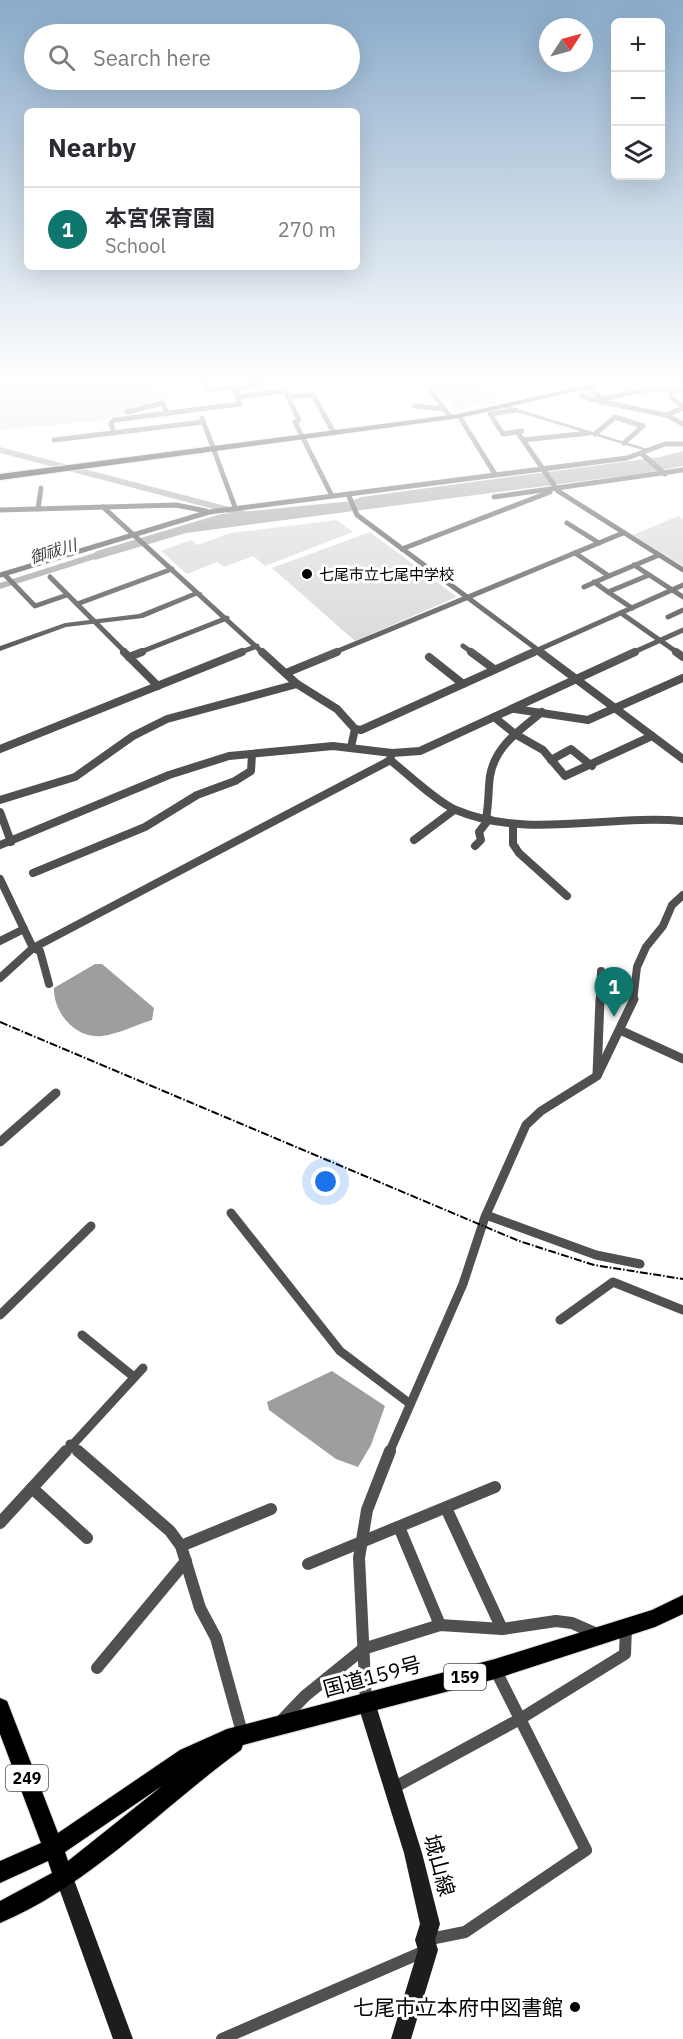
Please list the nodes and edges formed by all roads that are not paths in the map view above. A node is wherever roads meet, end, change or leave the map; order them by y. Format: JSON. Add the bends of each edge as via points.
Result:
{"nodes":[{"id":1,"x":224,"y":480,"type":"edge"},
{"id":2,"x":324,"y":480,"type":"edge"},
{"id":3,"x":450,"y":480,"type":"edge"},
{"id":4,"x":550,"y":480,"type":"edge"},
{"id":5,"x":620,"y":480,"type":"edge"},
{"id":6,"x":41,"y":488,"type":"dead end"},
{"id":7,"x":556,"y":489,"type":"junction"},
{"id":8,"x":348,"y":494,"type":"junction"},
{"id":9,"x":332,"y":496,"type":"junction"},
{"id":10,"x":494,"y":497,"type":"dead end"},
{"id":11,"x":103,"y":507,"type":"junction"},
{"id":12,"x":233,"y":508,"type":"junction"},
{"id":13,"x":38,"y":509,"type":"junction"},
{"id":14,"x":0,"y":510,"type":"edge"},
{"id":15,"x":211,"y":512,"type":"junction"},
{"id":16,"x":567,"y":523,"type":"dead end"},
{"id":17,"x":623,"y":533,"type":"junction"},
{"id":18,"x":134,"y":535,"type":"junction"},
{"id":19,"x":599,"y":543,"type":"junction"},
{"id":20,"x":402,"y":549,"type":"junction"},
{"id":21,"x":575,"y":553,"type":"junction"},
{"id":22,"x":658,"y":555,"type":"junction"},
{"id":23,"x":634,"y":565,"type":"junction"},
{"id":24,"x":172,"y":569,"type":"junction"},
{"id":25,"x":683,"y":570,"type":"edge"},
{"id":26,"x":2,"y":574,"type":"edge"},
{"id":27,"x":649,"y":575,"type":"junction"},
{"id":28,"x":609,"y":576,"type":"junction"},
{"id":29,"x":50,"y":577,"type":"dead end"},
{"id":30,"x":594,"y":582,"type":"junction"},
{"id":31,"x":683,"y":585,"type":"edge"},
{"id":32,"x":584,"y":587,"type":"dead end"},
{"id":33,"x":672,"y":590,"type":"junction"},
{"id":34,"x":608,"y":592,"type":"junction"},
{"id":35,"x":199,"y":593,"type":"junction"},
{"id":36,"x":67,"y":595,"type":"junction"},
{"id":37,"x":683,"y":597,"type":"edge"},
{"id":38,"x":468,"y":598,"type":"junction"},
{"id":39,"x":76,"y":604,"type":"junction"},
{"id":40,"x":632,"y":608,"type":"junction"},
{"id":41,"x":683,"y":610,"type":"edge"},
{"id":42,"x":621,"y":613,"type":"junction"},
{"id":43,"x":668,"y":617,"type":"dead end"},
{"id":44,"x":227,"y":618,"type":"junction"},
{"id":45,"x":95,"y":622,"type":"junction"},
{"id":46,"x":683,"y":630,"type":"edge"},
{"id":47,"x":659,"y":641,"type":"junction"},
{"id":48,"x":257,"y":646,"type":"junction"},
{"id":49,"x":463,"y":646,"type":"dead end"},
{"id":50,"x":0,"y":649,"type":"edge"},
{"id":51,"x":538,"y":650,"type":"junction"},
{"id":52,"x":129,"y":657,"type":"junction"},
{"id":53,"x":429,"y":657,"type":"dead end"},
{"id":54,"x":683,"y":657,"type":"edge"},
{"id":55,"x":494,"y":669,"type":"junction"},
{"id":56,"x":286,"y":673,"type":"junction"},
{"id":57,"x":683,"y":678,"type":"edge"},
{"id":58,"x":577,"y":679,"type":"junction"},
{"id":59,"x":675,"y":682,"type":"junction"},
{"id":60,"x":297,"y":684,"type":"junction"},
{"id":61,"x":463,"y":684,"type":"junction"},
{"id":62,"x":158,"y":686,"type":"junction"},
{"id":63,"x":683,"y":687,"type":"edge"},
{"id":64,"x":512,"y":710,"type":"junction"},
{"id":65,"x":616,"y":710,"type":"junction"},
{"id":66,"x":542,"y":712,"type":"junction"},
{"id":67,"x":494,"y":717,"type":"junction"},
{"id":68,"x":355,"y":729,"type":"junction"},
{"id":69,"x":515,"y":734,"type":"junction"},
{"id":70,"x":652,"y":736,"type":"junction"},
{"id":71,"x":351,"y":747,"type":"junction"},
{"id":72,"x":0,"y":749,"type":"edge"},
{"id":73,"x":252,"y":754,"type":"junction"},
{"id":74,"x":391,"y":756,"type":"junction"},
{"id":75,"x":683,"y":759,"type":"edge"},
{"id":76,"x":551,"y":760,"type":"junction"},
{"id":77,"x":592,"y":766,"type":"junction"},
{"id":78,"x":0,"y":800,"type":"edge"},
{"id":79,"x":454,"y":810,"type":"junction"},
{"id":80,"x":0,"y":812,"type":"edge"},
{"id":81,"x":488,"y":818,"type":"junction"},
{"id":82,"x":683,"y":821,"type":"edge"},
{"id":83,"x":513,"y":826,"type":"junction"},
{"id":84,"x":414,"y":840,"type":"dead end"},
{"id":85,"x":11,"y":842,"type":"junction"},
{"id":86,"x":0,"y":845,"type":"edge"},
{"id":87,"x":475,"y":846,"type":"dead end"},
{"id":88,"x":33,"y":873,"type":"dead end"},
{"id":89,"x":0,"y":879,"type":"edge"},
{"id":90,"x":683,"y":895,"type":"edge"},
{"id":91,"x":567,"y":896,"type":"dead end"},
{"id":92,"x":24,"y":929,"type":"junction"},
{"id":93,"x":0,"y":941,"type":"edge"},
{"id":94,"x":33,"y":948,"type":"junction"},
{"id":95,"x":601,"y":970,"type":"dead end"},
{"id":96,"x":0,"y":978,"type":"edge"},
{"id":97,"x":49,"y":984,"type":"dead end"},
{"id":98,"x":622,"y":1031,"type":"junction"},
{"id":99,"x":683,"y":1059,"type":"edge"},
{"id":100,"x":597,"y":1076,"type":"junction"},
{"id":101,"x":56,"y":1093,"type":"dead end"},
{"id":102,"x":0,"y":1142,"type":"edge"},
{"id":103,"x":231,"y":1213,"type":"dead end"},
{"id":104,"x":486,"y":1215,"type":"junction"},
{"id":105,"x":91,"y":1226,"type":"dead end"},
{"id":106,"x":640,"y":1264,"type":"dead end"},
{"id":107,"x":683,"y":1310,"type":"edge"},
{"id":108,"x":0,"y":1315,"type":"edge"},
{"id":109,"x":560,"y":1320,"type":"dead end"},
{"id":110,"x":82,"y":1335,"type":"dead end"},
{"id":111,"x":143,"y":1368,"type":"dead end"},
{"id":112,"x":134,"y":1377,"type":"junction"},
{"id":113,"x":409,"y":1403,"type":"junction"},
{"id":114,"x":70,"y":1444,"type":"junction"},
{"id":115,"x":495,"y":1487,"type":"dead end"},
{"id":116,"x":32,"y":1488,"type":"junction"},
{"id":117,"x":446,"y":1508,"type":"junction"},
{"id":118,"x":271,"y":1509,"type":"dead end"},
{"id":119,"x":0,"y":1523,"type":"edge"},
{"id":120,"x":399,"y":1527,"type":"junction"},
{"id":121,"x":87,"y":1538,"type":"dead end"},
{"id":122,"x":361,"y":1542,"type":"junction"},
{"id":123,"x":182,"y":1546,"type":"junction"},
{"id":124,"x":186,"y":1561,"type":"junction"},
{"id":125,"x":308,"y":1564,"type":"dead end"},
{"id":126,"x":683,"y":1604,"type":"edge"},
{"id":127,"x":440,"y":1625,"type":"junction"},
{"id":128,"x":626,"y":1627,"type":"junction"},
{"id":129,"x":502,"y":1629,"type":"junction"},
{"id":130,"x":598,"y":1635,"type":"junction"},
{"id":131,"x":363,"y":1649,"type":"junction"},
{"id":132,"x":97,"y":1668,"type":"dead end"},
{"id":133,"x":495,"y":1669,"type":"junction"},
{"id":134,"x":366,"y":1702,"type":"junction"},
{"id":135,"x":0,"y":1708,"type":"edge"},
{"id":136,"x":520,"y":1719,"type":"junction"},
{"id":137,"x":275,"y":1728,"type":"junction"},
{"id":138,"x":243,"y":1737,"type":"junction"},
{"id":139,"x":393,"y":1788,"type":"junction"},
{"id":140,"x":53,"y":1848,"type":"junction"},
{"id":141,"x":0,"y":1872,"type":"edge"},
{"id":142,"x":64,"y":1877,"type":"junction"},
{"id":143,"x":0,"y":1912,"type":"edge"},
{"id":144,"x":426,"y":1945,"type":"junction"},
{"id":145,"x":123,"y":2039,"type":"edge"},
{"id":146,"x":222,"y":2039,"type":"edge"},
{"id":147,"x":401,"y":2039,"type":"edge"}],
"edges":[{"from":1,"to":12,"type":"street"},
{"from":2,"to":9,"type":"street"},
{"from":3,"to":8,"type":"street"},
{"from":4,"to":7,"type":"street"},
{"from":5,"to":7,"type":"street"},
{"from":6,"to":13,"type":"street"},
{"from":7,"to":10,"type":"street"},
{"from":7,"to":17,"type":"street"},
{"from":7,"to":20,"type":"street"},
{"from":8,"to":9,"type":"street"},
{"from":8,"to":20,"type":"street","via":[[357,515]]},
{"from":9,"to":12,"type":"street"},
{"from":11,"to":13,"type":"street"},
{"from":11,"to":15,"type":"street","via":[[176,505]]},
{"from":11,"to":18,"type":"street"},
{"from":12,"to":15,"type":"street"},
{"from":13,"to":14,"type":"street"},
{"from":15,"to":18,"type":"street"},
{"from":16,"to":19,"type":"street"},
{"from":17,"to":19,"type":"street"},
{"from":17,"to":22,"type":"street"},
{"from":18,"to":24,"type":"street"},
{"from":18,"to":26,"type":"street"},
{"from":19,"to":21,"type":"street"},
{"from":20,"to":38,"type":"street"},
{"from":21,"to":28,"type":"street"},
{"from":21,"to":38,"type":"street"},
{"from":22,"to":23,"type":"street"},
{"from":22,"to":25,"type":"street"},
{"from":23,"to":27,"type":"street"},
{"from":23,"to":28,"type":"street"},
{"from":24,"to":35,"type":"street"},
{"from":24,"to":39,"type":"street"},
{"from":26,"to":36,"type":"street","via":[[35,606]]},
{"from":27,"to":33,"type":"street"},
{"from":27,"to":34,"type":"street"},
{"from":28,"to":30,"type":"street"},
{"from":29,"to":36,"type":"street"},
{"from":30,"to":32,"type":"street"},
{"from":30,"to":34,"type":"street"},
{"from":31,"to":33,"type":"street"},
{"from":33,"to":37,"type":"street"},
{"from":33,"to":40,"type":"street"},
{"from":34,"to":40,"type":"street"},
{"from":35,"to":44,"type":"street"},
{"from":35,"to":45,"type":"street","via":[[140,616]]},
{"from":36,"to":39,"type":"street"},
{"from":38,"to":51,"type":"street"},
{"from":38,"to":56,"type":"street"},
{"from":39,"to":45,"type":"street"},
{"from":40,"to":42,"type":"street"},
{"from":41,"to":43,"type":"street"},
{"from":42,"to":47,"type":"street"},
{"from":42,"to":51,"type":"street"},
{"from":44,"to":48,"type":"street"},
{"from":44,"to":52,"type":"street"},
{"from":45,"to":50,"type":"street","via":[[65,625]]},
{"from":45,"to":52,"type":"street"},
{"from":46,"to":47,"type":"street"},
{"from":47,"to":54,"type":"street"},
{"from":47,"to":58,"type":"street"},
{"from":48,"to":56,"type":"street"},
{"from":48,"to":62,"type":"street"},
{"from":49,"to":55,"type":"street"},
{"from":51,"to":55,"type":"street"},
{"from":51,"to":58,"type":"street"},
{"from":52,"to":62,"type":"street"},
{"from":53,"to":61,"type":"street"},
{"from":55,"to":61,"type":"street"},
{"from":56,"to":60,"type":"street"},
{"from":57,"to":59,"type":"street"},
{"from":58,"to":64,"type":"street"},
{"from":58,"to":65,"type":"street"},
{"from":59,"to":63,"type":"street"},
{"from":59,"to":65,"type":"street"},
{"from":60,"to":68,"type":"street","via":[[337,709]]},
{"from":60,"to":78,"type":"street","via":[[167,719],[133,736],[75,777]]},
{"from":61,"to":68,"type":"street","via":[[361,730]]},
{"from":62,"to":72,"type":"street"},
{"from":64,"to":66,"type":"street"},
{"from":64,"to":67,"type":"street"},
{"from":65,"to":66,"type":"street","via":[[588,720]]},
{"from":65,"to":70,"type":"street"},
{"from":66,"to":69,"type":"street"},
{"from":67,"to":69,"type":"street"},
{"from":67,"to":74,"type":"street","via":[[420,751]]},
{"from":68,"to":71,"type":"street"},
{"from":69,"to":76,"type":"street","via":[[538,746]]},
{"from":69,"to":81,"type":"street","via":[[492,766]]},
{"from":70,"to":75,"type":"street"},
{"from":70,"to":77,"type":"street"},
{"from":71,"to":73,"type":"street"},
{"from":71,"to":74,"type":"street"},
{"from":73,"to":85,"type":"street","via":[[229,756],[169,775]]},
{"from":73,"to":88,"type":"street","via":[[251,771],[244,777],[206,791],[144,827]]},
{"from":74,"to":79,"type":"street"},
{"from":74,"to":94,"type":"street"},
{"from":76,"to":77,"type":"street","via":[[571,750]]},
{"from":76,"to":77,"type":"street","via":[[565,776]]},
{"from":79,"to":81,"type":"street"},
{"from":79,"to":84,"type":"street"},
{"from":80,"to":85,"type":"street"},
{"from":81,"to":83,"type":"street"},
{"from":81,"to":87,"type":"street"},
{"from":82,"to":83,"type":"street","via":[[650,818]]},
{"from":83,"to":91,"type":"street","via":[[513,844],[519,853]]},
{"from":85,"to":86,"type":"street"},
{"from":89,"to":92,"type":"street"},
{"from":90,"to":98,"type":"street","via":[[672,905],[637,967],[633,1005]]},
{"from":92,"to":93,"type":"street"},
{"from":92,"to":94,"type":"street"},
{"from":94,"to":96,"type":"street"},
{"from":94,"to":97,"type":"street","via":[[40,951]]},
{"from":95,"to":100,"type":"street"},
{"from":98,"to":99,"type":"street"},
{"from":98,"to":100,"type":"street"},
{"from":100,"to":104,"type":"street","via":[[541,1111],[526,1125]]},
{"from":101,"to":102,"type":"street"},
{"from":103,"to":113,"type":"street","via":[[340,1351]]},
{"from":104,"to":106,"type":"street","via":[[596,1255]]},
{"from":104,"to":113,"type":"street","via":[[463,1284]]},
{"from":105,"to":108,"type":"street"},
{"from":107,"to":109,"type":"street","via":[[612,1282]]},
{"from":110,"to":112,"type":"street"},
{"from":111,"to":112,"type":"street"},
{"from":112,"to":114,"type":"street"},
{"from":113,"to":122,"type":"street","via":[[377,1480]]},
{"from":114,"to":116,"type":"street"},
{"from":114,"to":123,"type":"street","via":[[170,1531]]},
{"from":115,"to":117,"type":"street"},
{"from":116,"to":119,"type":"street"},
{"from":116,"to":121,"type":"street"},
{"from":117,"to":120,"type":"street"},
{"from":117,"to":129,"type":"street"},
{"from":118,"to":123,"type":"street"},
{"from":120,"to":122,"type":"street"},
{"from":120,"to":127,"type":"street"},
{"from":122,"to":125,"type":"street"},
{"from":122,"to":131,"type":"street"},
{"from":123,"to":124,"type":"street"},
{"from":124,"to":132,"type":"street"},
{"from":124,"to":138,"type":"street","via":[[200,1608],[216,1638]]},
{"from":126,"to":128,"type":"main road","name":"国道159号","number":"159"},
{"from":127,"to":129,"type":"street"},
{"from":127,"to":131,"type":"street"},
{"from":128,"to":130,"type":"main road","name":"国道159号","number":"159"},
{"from":128,"to":136,"type":"street","via":[[625,1654]]},
{"from":129,"to":130,"type":"street","via":[[556,1621],[572,1623]]},
{"from":130,"to":133,"type":"main road","name":"国道159号","number":"159"},
{"from":131,"to":134,"type":"street"},
{"from":131,"to":137,"type":"street","via":[[305,1696]]},
{"from":133,"to":134,"type":"main road","name":"国道159号","number":"159"},
{"from":133,"to":136,"type":"street"},
{"from":134,"to":137,"type":"main road","name":"国道159号","number":"159"},
{"from":134,"to":139,"type":"main road","name":"城山線"},
{"from":135,"to":140,"type":"main road","number":"249"},
{"from":136,"to":139,"type":"street"},
{"from":136,"to":144,"type":"street","via":[[586,1850],[465,1932]]},
{"from":137,"to":138,"type":"main road","name":"国道159号","number":"159"},
{"from":138,"to":140,"type":"main road","name":"国道159号","number":"159","via":[[227,1739],[188,1757]]},
{"from":138,"to":142,"type":"main road","name":"国道159号","number":"159"},
{"from":139,"to":144,"type":"main road","name":"城山線","via":[[430,1924]]},
{"from":140,"to":141,"type":"main road","number":"159"},
{"from":140,"to":142,"type":"main road","number":"249"},
{"from":142,"to":143,"type":"main road","number":"159","via":[[33,1898]]},
{"from":142,"to":145,"type":"main road"},
{"from":144,"to":146,"type":"street"},
{"from":144,"to":147,"type":"main road","name":"城山線"}]}
